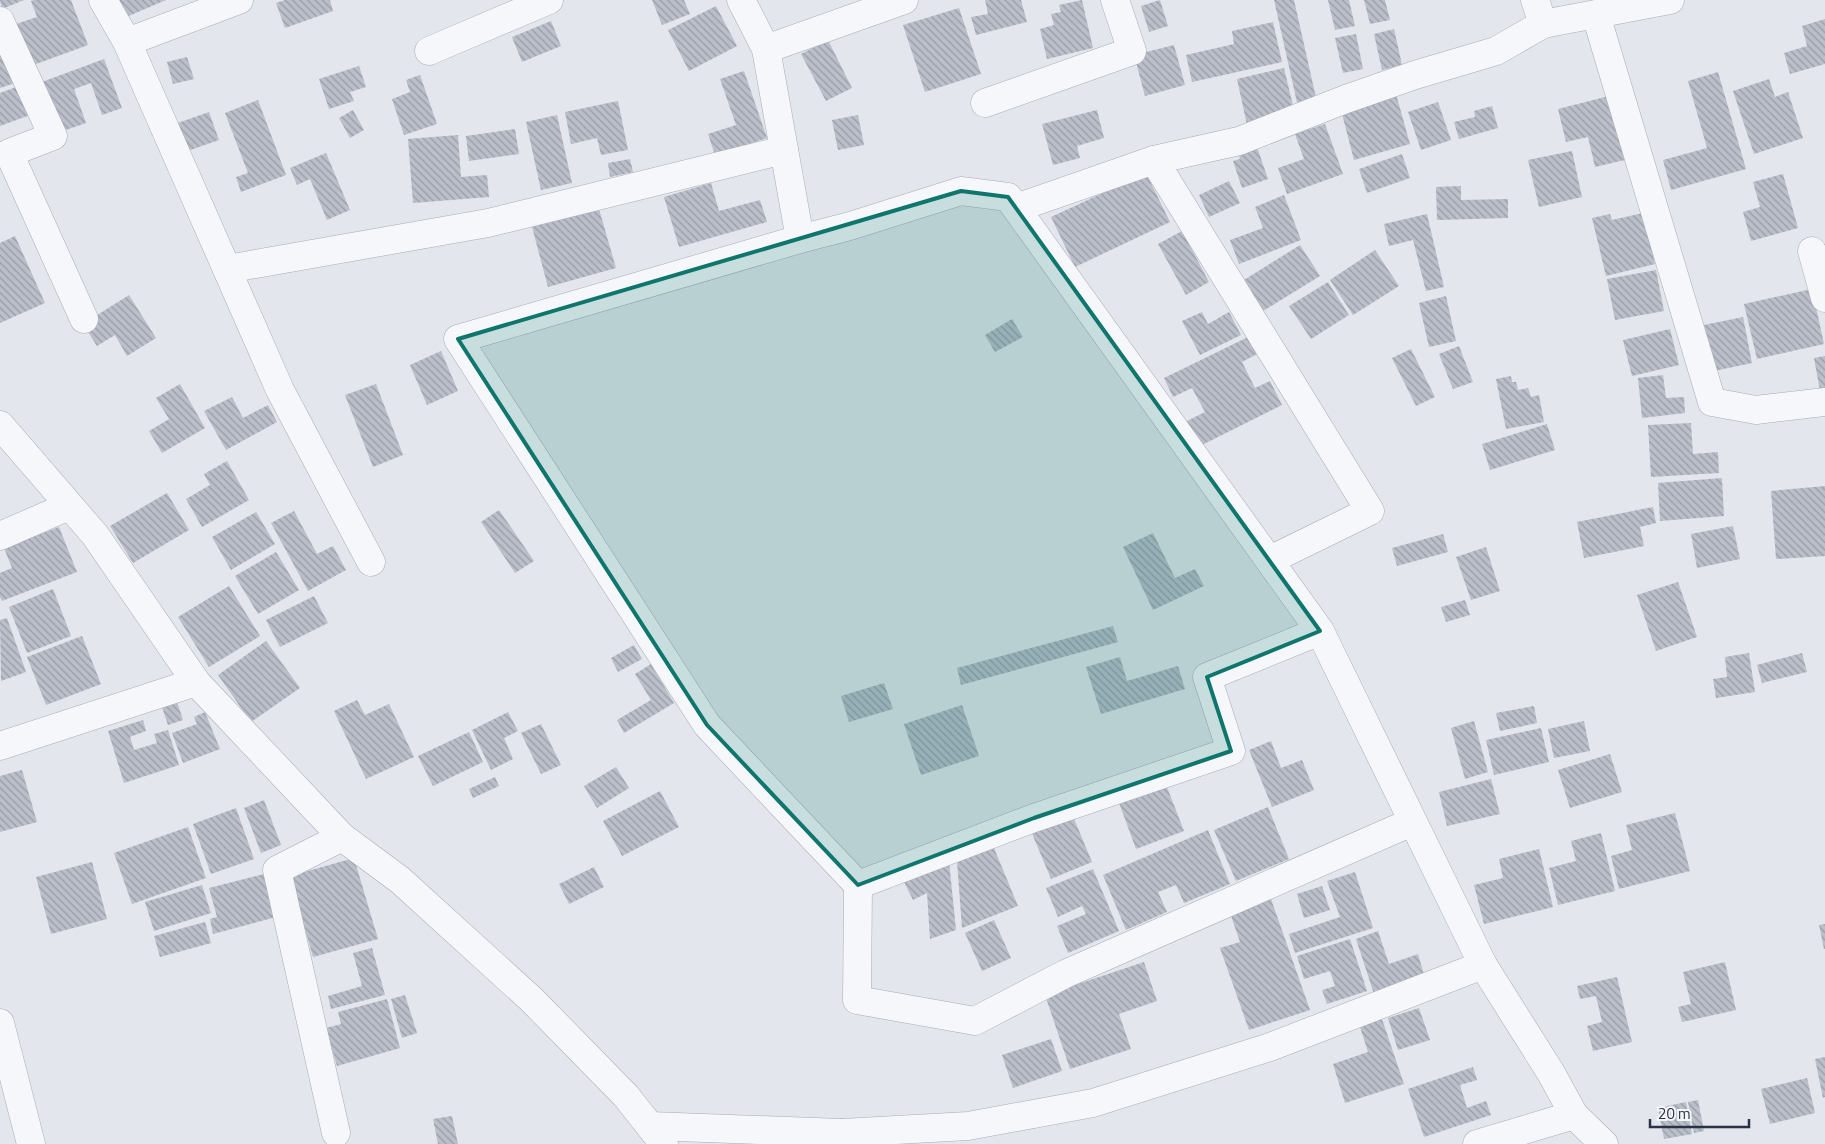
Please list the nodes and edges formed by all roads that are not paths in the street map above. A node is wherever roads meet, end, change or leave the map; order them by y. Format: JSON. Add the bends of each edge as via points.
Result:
{"nodes":[{"id":1,"x":104,"y":0,"type":"edge"},
{"id":2,"x":240,"y":0,"type":"edge"},
{"id":3,"x":549,"y":0,"type":"edge"},
{"id":4,"x":741,"y":0,"type":"edge"},
{"id":5,"x":904,"y":0,"type":"edge"},
{"id":6,"x":1115,"y":0,"type":"edge"},
{"id":7,"x":1670,"y":0,"type":"edge"},
{"id":8,"x":1539,"y":12,"type":"edge"},
{"id":9,"x":1596,"y":15,"type":"junction"},
{"id":10,"x":0,"y":21,"type":"edge"},
{"id":11,"x":127,"y":42,"type":"junction"},
{"id":12,"x":766,"y":49,"type":"junction"},
{"id":13,"x":429,"y":51,"type":"dead end"},
{"id":14,"x":985,"y":103,"type":"dead end"},
{"id":15,"x":784,"y":150,"type":"junction"},
{"id":16,"x":1154,"y":160,"type":"junction"},
{"id":17,"x":1016,"y":208,"type":"junction"},
{"id":18,"x":800,"y":239,"type":"junction"},
{"id":19,"x":1812,"y":251,"type":"dead end"},
{"id":20,"x":227,"y":269,"type":"junction"},
{"id":21,"x":1825,"y":298,"type":"edge"},
{"id":22,"x":84,"y":319,"type":"dead end"},
{"id":23,"x":1825,"y":402,"type":"edge"},
{"id":24,"x":0,"y":425,"type":"edge"},
{"id":25,"x":69,"y":506,"type":"junction"},
{"id":26,"x":0,"y":536,"type":"edge"},
{"id":27,"x":1270,"y":560,"type":"junction"},
{"id":28,"x":371,"y":562,"type":"dead end"},
{"id":29,"x":1320,"y":630,"type":"junction"},
{"id":30,"x":196,"y":682,"type":"junction"},
{"id":31,"x":0,"y":746,"type":"edge"},
{"id":32,"x":1412,"y":822,"type":"junction"},
{"id":33,"x":342,"y":837,"type":"junction"},
{"id":34,"x":858,"y":885,"type":"junction"},
{"id":35,"x":1482,"y":965,"type":"junction"},
{"id":36,"x":0,"y":1023,"type":"edge"},
{"id":37,"x":1574,"y":1115,"type":"junction"},
{"id":38,"x":336,"y":1133,"type":"dead end"},
{"id":39,"x":657,"y":1135,"type":"edge"},
{"id":40,"x":844,"y":1139,"type":"edge"},
{"id":41,"x":31,"y":1144,"type":"edge"},
{"id":42,"x":1477,"y":1144,"type":"edge"},
{"id":43,"x":1604,"y":1144,"type":"edge"}],
"edges":[{"from":1,"to":11,"type":"street"},
{"from":2,"to":11,"type":"street"},
{"from":3,"to":13,"type":"street"},
{"from":4,"to":12,"type":"street"},
{"from":5,"to":12,"type":"street"},
{"from":6,"to":14,"type":"street","via":[[1132,51]]},
{"from":7,"to":9,"type":"street"},
{"from":8,"to":9,"type":"street"},
{"from":8,"to":16,"type":"street","via":[[1496,50],[1346,99],[1239,141]]},
{"from":9,"to":23,"type":"street","via":[[1712,402],[1756,410]]},
{"from":10,"to":22,"type":"street","via":[[53,136],[9,153]]},
{"from":11,"to":20,"type":"street"},
{"from":12,"to":15,"type":"street"},
{"from":15,"to":18,"type":"street"},
{"from":15,"to":20,"type":"street","via":[[488,223]]},
{"from":16,"to":17,"type":"street"},
{"from":16,"to":27,"type":"street","via":[[1370,511]]},
{"from":17,"to":18,"type":"street","via":[[1008,197],[961,191]]},
{"from":17,"to":27,"type":"street"},
{"from":18,"to":34,"type":"street","via":[[458,339],[707,725]]},
{"from":19,"to":21,"type":"street"},
{"from":20,"to":28,"type":"street","via":[[280,390]]},
{"from":24,"to":25,"type":"street"},
{"from":25,"to":26,"type":"street"},
{"from":25,"to":30,"type":"street","via":[[95,535]]},
{"from":27,"to":29,"type":"street"},
{"from":29,"to":32,"type":"street"},
{"from":29,"to":34,"type":"street","via":[[1207,677],[1231,751],[1034,818]]},
{"from":30,"to":31,"type":"street"},
{"from":30,"to":33,"type":"street"},
{"from":32,"to":34,"type":"street","via":[[1065,974],[975,1021],[857,1000]]},
{"from":32,"to":35,"type":"street"},
{"from":33,"to":38,"type":"street","via":[[277,870]]},
{"from":33,"to":39,"type":"street","via":[[400,880],[532,1000],[626,1096]]},
{"from":35,"to":37,"type":"street"},
{"from":35,"to":40,"type":"street","via":[[1270,1047],[1093,1103],[968,1126]]},
{"from":36,"to":41,"type":"street"},
{"from":37,"to":42,"type":"street"},
{"from":37,"to":43,"type":"street"},
{"from":39,"to":40,"type":"street"}]}
